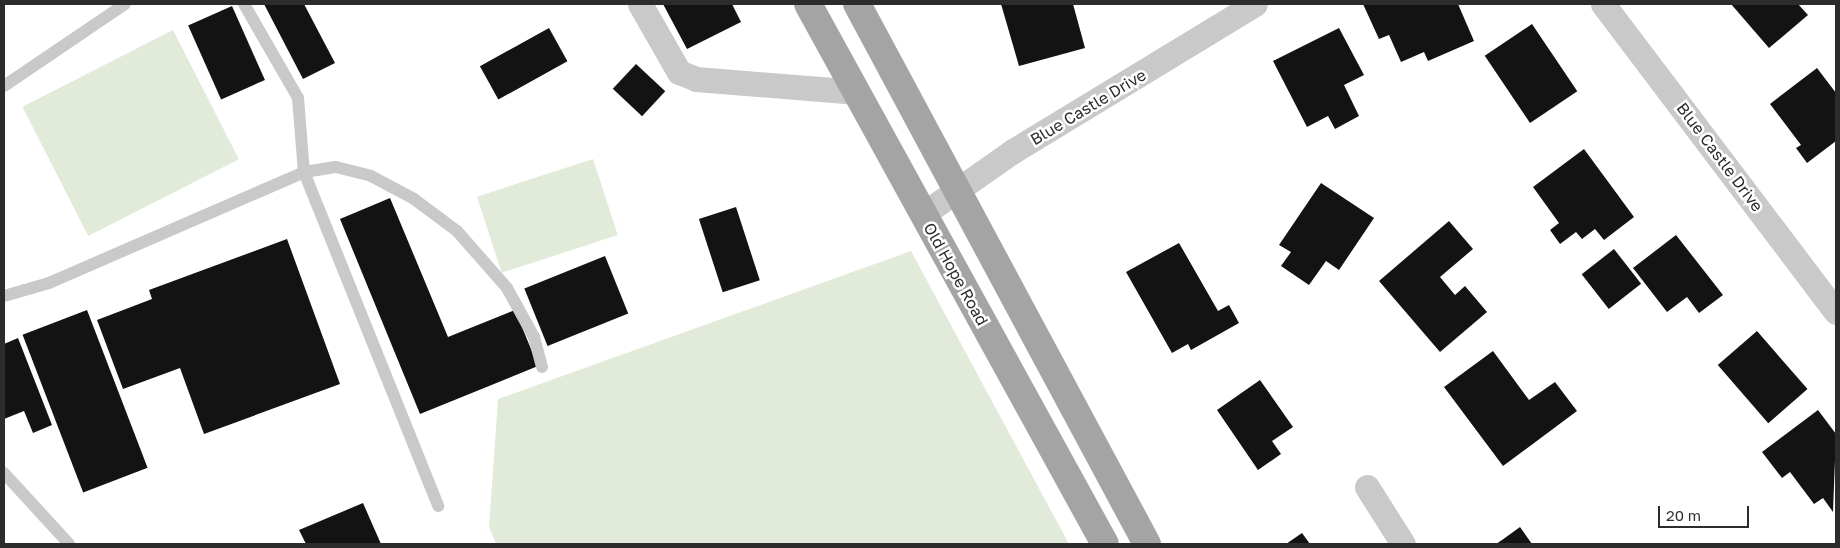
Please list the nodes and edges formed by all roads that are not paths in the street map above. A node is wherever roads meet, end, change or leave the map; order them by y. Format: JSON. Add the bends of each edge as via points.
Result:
{"nodes":[{"id":1,"x":125,"y":4,"type":"edge"},
{"id":2,"x":244,"y":4,"type":"edge"},
{"id":3,"x":640,"y":4,"type":"edge"},
{"id":4,"x":808,"y":4,"type":"edge"},
{"id":5,"x":857,"y":4,"type":"edge"},
{"id":6,"x":1255,"y":4,"type":"edge"},
{"id":7,"x":1603,"y":4,"type":"edge"},
{"id":8,"x":4,"y":86,"type":"edge"},
{"id":9,"x":856,"y":92,"type":"junction"},
{"id":10,"x":304,"y":172,"type":"junction"},
{"id":11,"x":957,"y":192,"type":"junction"},
{"id":12,"x":923,"y":214,"type":"junction"},
{"id":13,"x":4,"y":296,"type":"edge"},
{"id":14,"x":1836,"y":312,"type":"edge"},
{"id":15,"x":542,"y":367,"type":"dead end"},
{"id":16,"x":4,"y":473,"type":"edge"},
{"id":17,"x":1367,"y":487,"type":"dead end"},
{"id":18,"x":438,"y":506,"type":"dead end"},
{"id":19,"x":69,"y":544,"type":"edge"},
{"id":20,"x":1104,"y":544,"type":"edge"},
{"id":21,"x":1147,"y":544,"type":"edge"},
{"id":22,"x":1403,"y":544,"type":"edge"}],
"edges":[{"from":1,"to":8,"type":"lane"},
{"from":2,"to":10,"type":"lane","via":[[298,98]]},
{"from":3,"to":9,"type":"street","via":[[679,72],[688,76]]},
{"from":4,"to":9,"type":"main road","name":"Old Hope Road"},
{"from":5,"to":11,"type":"main road"},
{"from":6,"to":11,"type":"street","name":"Blue Castle Drive","via":[[1013,151]]},
{"from":7,"to":14,"type":"street","name":"Blue Castle Drive"},
{"from":9,"to":12,"type":"main road","name":"Old Hope Road"},
{"from":10,"to":13,"type":"lane","via":[[49,283]]},
{"from":10,"to":15,"type":"lane","via":[[336,167],[371,176],[414,199],[457,231],[507,288],[534,337]]},
{"from":10,"to":18,"type":"lane"},
{"from":11,"to":12,"type":"street","name":"Blue Castle Drive"},
{"from":11,"to":21,"type":"main road"},
{"from":12,"to":20,"type":"main road","name":"Old Hope Road"},
{"from":16,"to":19,"type":"lane"},
{"from":17,"to":22,"type":"street"}]}
